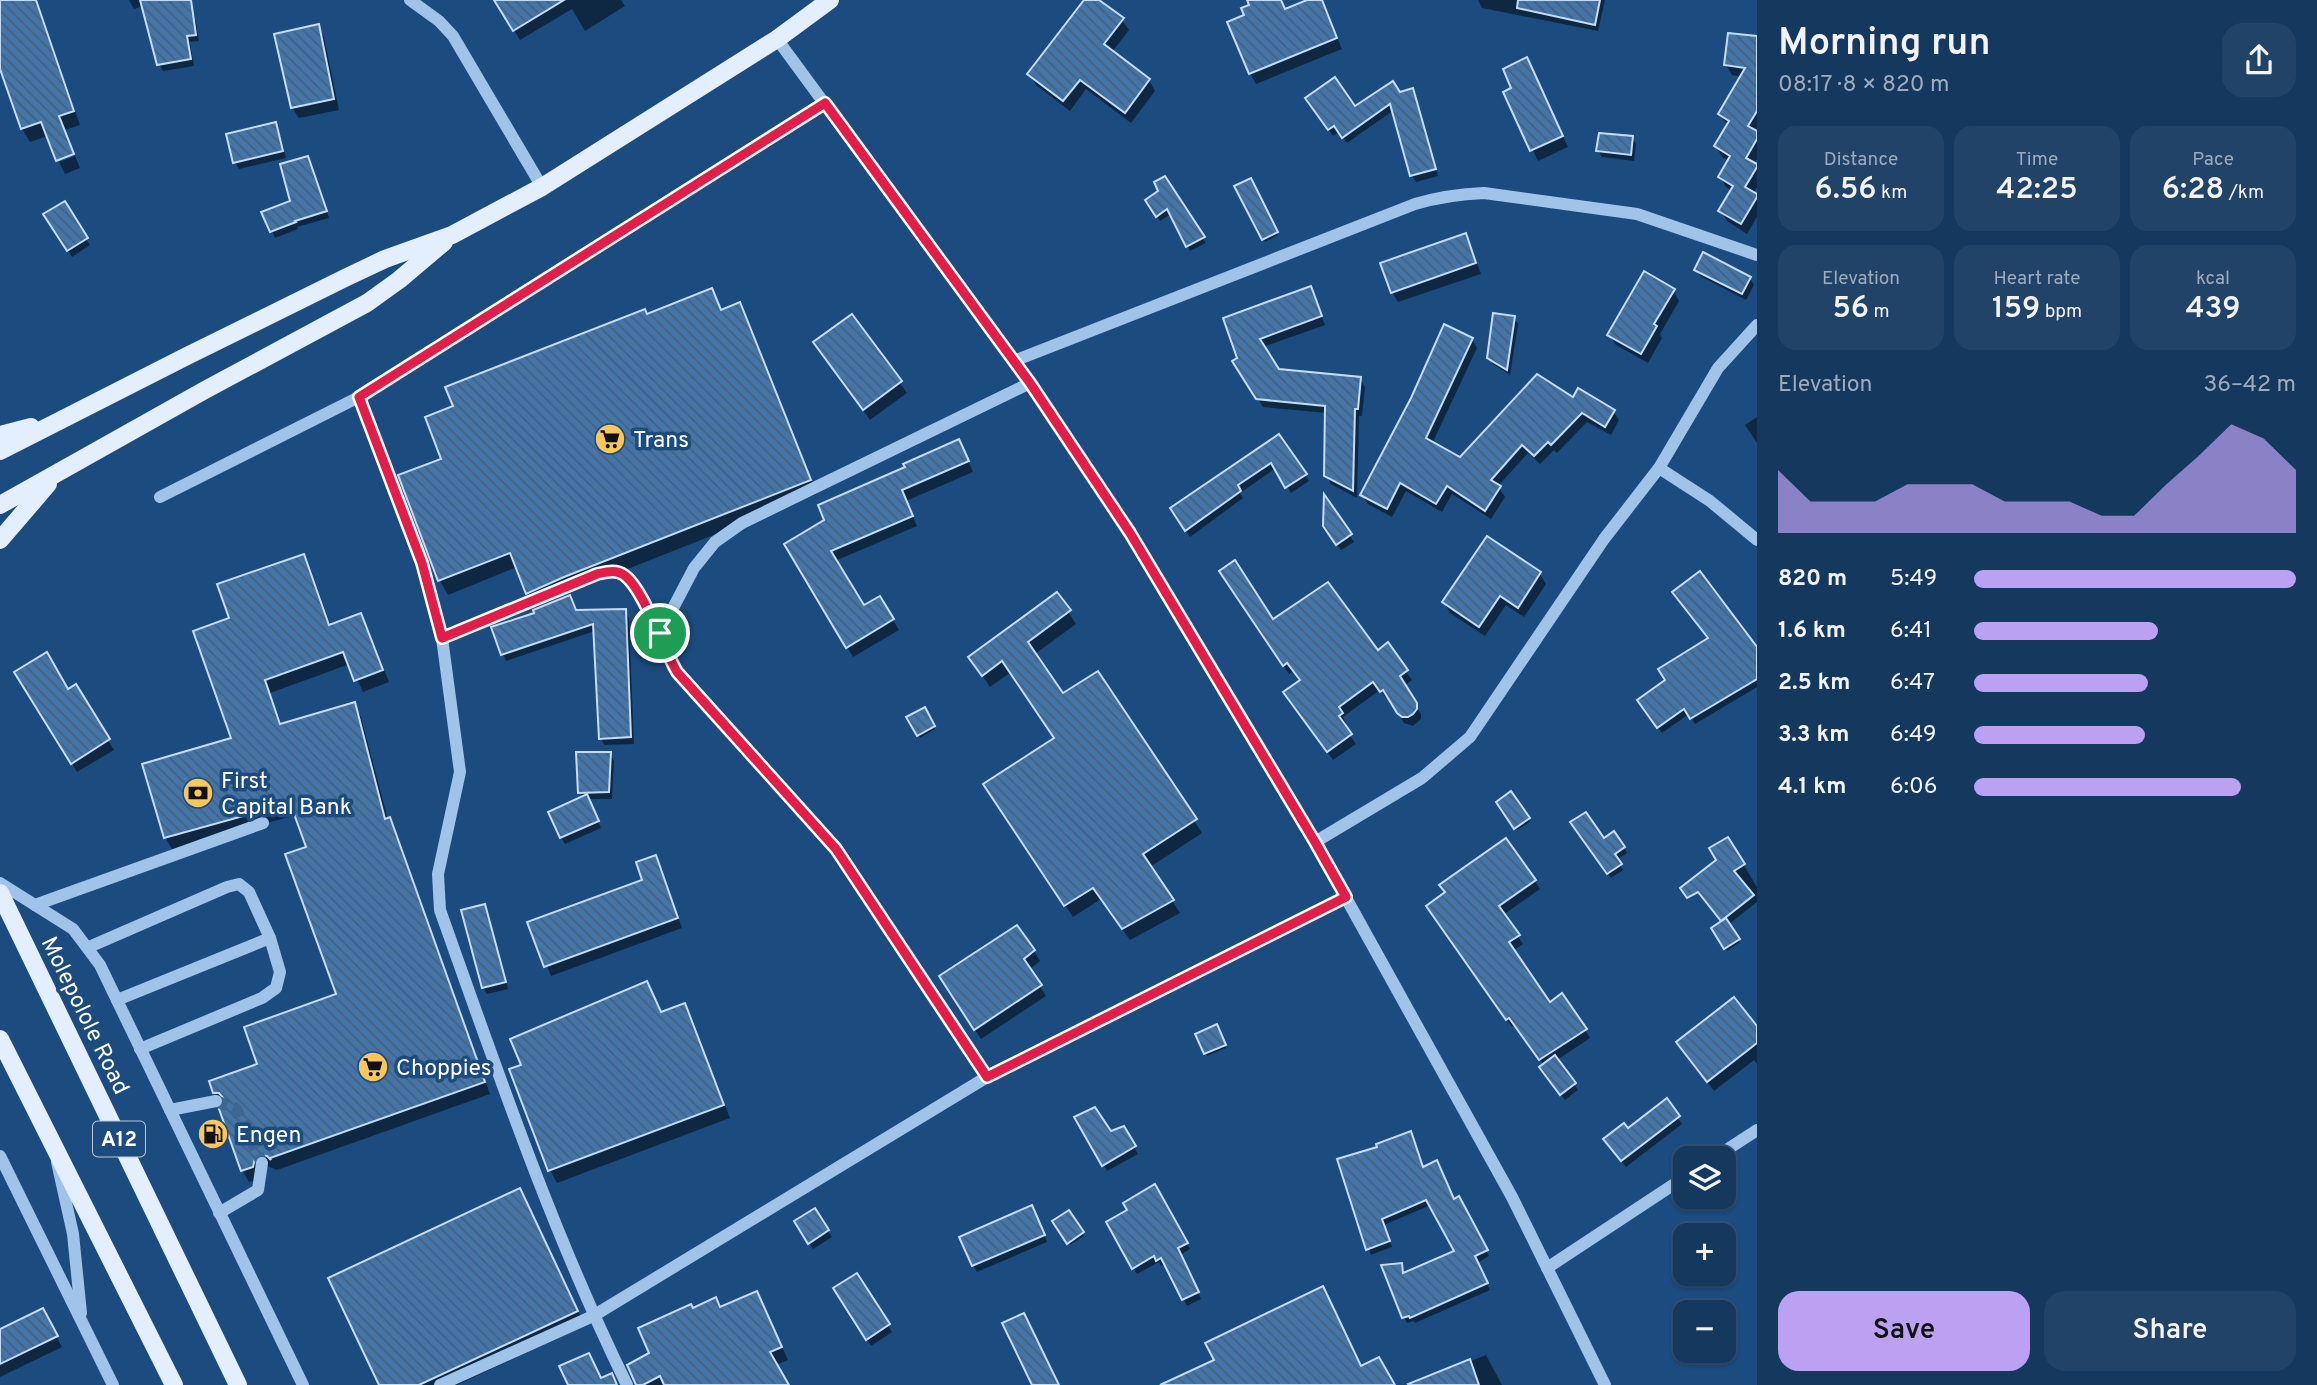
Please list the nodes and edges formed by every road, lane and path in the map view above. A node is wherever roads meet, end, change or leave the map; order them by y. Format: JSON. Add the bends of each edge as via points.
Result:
{"nodes":[{"id":1,"x":410,"y":0,"type":"edge"},
{"id":2,"x":830,"y":0,"type":"edge"},
{"id":3,"x":777,"y":39,"type":"junction"},
{"id":4,"x":825,"y":103,"type":"junction"},
{"id":5,"x":542,"y":187,"type":"junction"},
{"id":6,"x":452,"y":235,"type":"junction"},
{"id":7,"x":1757,"y":255,"type":"edge"},
{"id":8,"x":1757,"y":325,"type":"edge"},
{"id":9,"x":1014,"y":360,"type":"junction"},
{"id":10,"x":1030,"y":383,"type":"junction"},
{"id":11,"x":359,"y":397,"type":"junction"},
{"id":12,"x":57,"y":421,"type":"junction"},
{"id":13,"x":0,"y":435,"type":"edge"},
{"id":14,"x":0,"y":452,"type":"edge"},
{"id":15,"x":1659,"y":468,"type":"junction"},
{"id":16,"x":57,"y":473,"type":"junction"},
{"id":17,"x":160,"y":497,"type":"dead end"},
{"id":18,"x":0,"y":505,"type":"edge"},
{"id":19,"x":0,"y":540,"type":"edge"},
{"id":20,"x":1757,"y":540,"type":"edge"},
{"id":21,"x":660,"y":633,"type":"junction"},
{"id":22,"x":442,"y":638,"type":"junction"},
{"id":23,"x":263,"y":823,"type":"dead end"},
{"id":24,"x":1315,"y":842,"type":"junction"},
{"id":25,"x":0,"y":884,"type":"edge"},
{"id":26,"x":0,"y":893,"type":"edge"},
{"id":27,"x":1346,"y":897,"type":"junction"},
{"id":28,"x":35,"y":905,"type":"junction"},
{"id":29,"x":270,"y":938,"type":"junction"},
{"id":30,"x":89,"y":947,"type":"junction"},
{"id":31,"x":117,"y":1000,"type":"junction"},
{"id":32,"x":0,"y":1039,"type":"edge"},
{"id":33,"x":140,"y":1049,"type":"junction"},
{"id":34,"x":987,"y":1077,"type":"junction"},
{"id":35,"x":216,"y":1101,"type":"dead end"},
{"id":36,"x":170,"y":1110,"type":"junction"},
{"id":37,"x":1757,"y":1130,"type":"edge"},
{"id":38,"x":1732,"y":1146,"type":"edge"},
{"id":39,"x":53,"y":1147,"type":"junction"},
{"id":40,"x":0,"y":1156,"type":"edge"},
{"id":41,"x":262,"y":1163,"type":"tunnel mouth"},
{"id":42,"x":1673,"y":1185,"type":"edge"},
{"id":43,"x":219,"y":1213,"type":"junction"},
{"id":44,"x":1547,"y":1268,"type":"junction"},
{"id":45,"x":593,"y":1316,"type":"junction"},
{"id":46,"x":83,"y":1324,"type":"junction"},
{"id":47,"x":113,"y":1385,"type":"edge"},
{"id":48,"x":174,"y":1385,"type":"edge"},
{"id":49,"x":238,"y":1385,"type":"edge"},
{"id":50,"x":303,"y":1385,"type":"edge"},
{"id":51,"x":440,"y":1385,"type":"edge"},
{"id":52,"x":627,"y":1385,"type":"edge"},
{"id":53,"x":1605,"y":1385,"type":"edge"}],
"edges":[{"from":1,"to":5,"type":"street","via":[[453,36]]},
{"from":2,"to":3,"type":"main road"},
{"from":3,"to":4,"type":"street"},
{"from":3,"to":5,"type":"main road"},
{"from":4,"to":9,"type":"street"},
{"from":4,"to":11,"type":"street"},
{"from":5,"to":6,"type":"main road"},
{"from":6,"to":12,"type":"main road","via":[[385,259]]},
{"from":6,"to":16,"type":"main road","via":[[367,303]]},
{"from":7,"to":9,"type":"street","via":[[1637,214],[1484,193],[1450,195],[1415,204]]},
{"from":8,"to":15,"type":"street","via":[[1718,368]]},
{"from":9,"to":10,"type":"street"},
{"from":10,"to":21,"type":"street","via":[[742,523],[715,542],[694,568]]},
{"from":10,"to":24,"type":"street","via":[[1130,533]]},
{"from":11,"to":17,"type":"street"},
{"from":11,"to":22,"type":"street","via":[[422,563]]},
{"from":12,"to":13,"type":"main road"},
{"from":12,"to":14,"type":"main road"},
{"from":15,"to":20,"type":"street","via":[[1710,501]]},
{"from":15,"to":24,"type":"street","via":[[1604,539],[1470,737],[1422,778]]},
{"from":16,"to":18,"type":"main road"},
{"from":16,"to":19,"type":"main road"},
{"from":21,"to":22,"type":"street","via":[[634,587],[624,574],[613,571]]},
{"from":21,"to":34,"type":"street","via":[[677,672],[836,849]]},
{"from":22,"to":45,"type":"street","via":[[460,772],[438,874],[440,910],[516,1123]]},
{"from":23,"to":28,"type":"street"},
{"from":24,"to":27,"type":"street"},
{"from":25,"to":28,"type":"street"},
{"from":26,"to":49,"type":"main road","name":"Molepolole Road","number":"A12"},
{"from":27,"to":34,"type":"street"},
{"from":27,"to":44,"type":"street"},
{"from":28,"to":30,"type":"street","via":[[73,929]]},
{"from":29,"to":30,"type":"street","via":[[249,892],[239,884]]},
{"from":29,"to":31,"type":"street"},
{"from":29,"to":33,"type":"street","via":[[280,972],[276,988]]},
{"from":30,"to":31,"type":"street"},
{"from":31,"to":33,"type":"street"},
{"from":32,"to":39,"type":"main road","number":"A12"},
{"from":33,"to":36,"type":"street"},
{"from":34,"to":45,"type":"street"},
{"from":35,"to":36,"type":"street"},
{"from":36,"to":43,"type":"street"},
{"from":37,"to":38,"type":"street"},
{"from":39,"to":46,"type":"street","via":[[73,1234]]},
{"from":39,"to":48,"type":"main road","number":"A12"},
{"from":40,"to":46,"type":"street"},
{"from":41,"to":43,"type":"street","via":[[258,1190]]},
{"from":42,"to":44,"type":"street"},
{"from":43,"to":50,"type":"street"},
{"from":44,"to":53,"type":"street"},
{"from":45,"to":51,"type":"street"},
{"from":45,"to":52,"type":"street"},
{"from":46,"to":47,"type":"street"}]}
